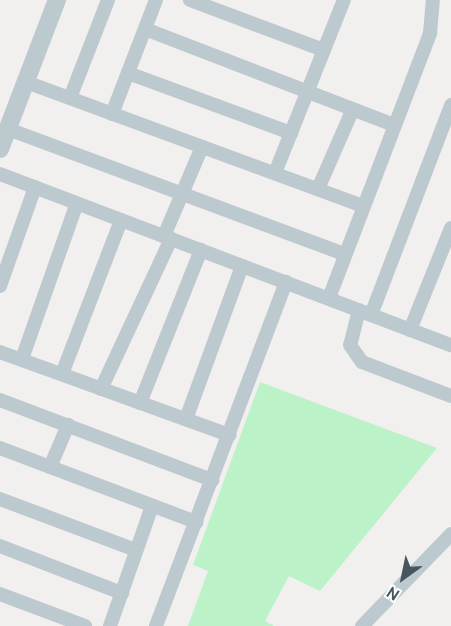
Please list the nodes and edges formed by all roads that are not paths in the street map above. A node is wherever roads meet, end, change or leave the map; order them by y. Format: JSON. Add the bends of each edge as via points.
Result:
{"nodes":[{"id":1,"x":57,"y":0,"type":"edge"},
{"id":2,"x":108,"y":0,"type":"edge"},
{"id":3,"x":156,"y":0,"type":"edge"},
{"id":4,"x":190,"y":0,"type":"edge"},
{"id":5,"x":344,"y":0,"type":"edge"},
{"id":6,"x":433,"y":0,"type":"edge"},
{"id":7,"x":145,"y":29,"type":"junction"},
{"id":8,"x":324,"y":50,"type":"junction"},
{"id":9,"x":128,"y":73,"type":"junction"},
{"id":10,"x":26,"y":82,"type":"junction"},
{"id":11,"x":308,"y":91,"type":"junction"},
{"id":12,"x":70,"y":98,"type":"junction"},
{"id":13,"x":451,"y":105,"type":"edge"},
{"id":14,"x":353,"y":109,"type":"junction"},
{"id":15,"x":112,"y":114,"type":"junction"},
{"id":16,"x":394,"y":125,"type":"junction"},
{"id":17,"x":8,"y":129,"type":"junction"},
{"id":18,"x":291,"y":133,"type":"junction"},
{"id":19,"x":202,"y":147,"type":"junction"},
{"id":20,"x":0,"y":149,"type":"edge"},
{"id":21,"x":275,"y":173,"type":"junction"},
{"id":22,"x":0,"y":174,"type":"edge"},
{"id":23,"x":35,"y":187,"type":"junction"},
{"id":24,"x":318,"y":189,"type":"junction"},
{"id":25,"x":182,"y":193,"type":"junction"},
{"id":26,"x":77,"y":203,"type":"junction"},
{"id":27,"x":363,"y":206,"type":"junction"},
{"id":28,"x":121,"y":220,"type":"junction"},
{"id":29,"x":451,"y":228,"type":"edge"},
{"id":30,"x":168,"y":237,"type":"junction"},
{"id":31,"x":201,"y":250,"type":"junction"},
{"id":32,"x":345,"y":254,"type":"junction"},
{"id":33,"x":242,"y":266,"type":"junction"},
{"id":34,"x":286,"y":282,"type":"junction"},
{"id":35,"x":0,"y":286,"type":"edge"},
{"id":36,"x":329,"y":298,"type":"junction"},
{"id":37,"x":365,"y":313,"type":"junction"},
{"id":38,"x":410,"y":330,"type":"junction"},
{"id":39,"x":451,"y":345,"type":"edge"},
{"id":40,"x":0,"y":352,"type":"edge"},
{"id":41,"x":22,"y":360,"type":"junction"},
{"id":42,"x":62,"y":374,"type":"junction"},
{"id":43,"x":101,"y":389,"type":"junction"},
{"id":44,"x":451,"y":396,"type":"edge"},
{"id":45,"x":0,"y":400,"type":"edge"},
{"id":46,"x":140,"y":402,"type":"junction"},
{"id":47,"x":186,"y":419,"type":"junction"},
{"id":48,"x":68,"y":425,"type":"junction"},
{"id":49,"x":229,"y":435,"type":"junction"},
{"id":50,"x":0,"y":448,"type":"edge"},
{"id":51,"x":50,"y":467,"type":"junction"},
{"id":52,"x":212,"y":480,"type":"junction"},
{"id":53,"x":0,"y":499,"type":"edge"},
{"id":54,"x":152,"y":506,"type":"junction"},
{"id":55,"x":196,"y":522,"type":"junction"},
{"id":56,"x":451,"y":534,"type":"edge"},
{"id":57,"x":0,"y":546,"type":"edge"},
{"id":58,"x":136,"y":550,"type":"junction"},
{"id":59,"x":122,"y":593,"type":"junction"},
{"id":60,"x":0,"y":594,"type":"edge"},
{"id":61,"x":85,"y":626,"type":"edge"},
{"id":62,"x":110,"y":626,"type":"edge"},
{"id":63,"x":156,"y":626,"type":"edge"},
{"id":64,"x":362,"y":626,"type":"edge"}],
"edges":[{"from":1,"to":10,"type":"street"},
{"from":2,"to":12,"type":"street"},
{"from":3,"to":7,"type":"street"},
{"from":4,"to":8,"type":"street"},
{"from":5,"to":8,"type":"street"},
{"from":6,"to":16,"type":"street","via":[[430,33]]},
{"from":7,"to":9,"type":"street"},
{"from":7,"to":11,"type":"street"},
{"from":8,"to":11,"type":"street"},
{"from":9,"to":15,"type":"street"},
{"from":9,"to":18,"type":"street"},
{"from":10,"to":12,"type":"street"},
{"from":10,"to":17,"type":"street"},
{"from":11,"to":14,"type":"street"},
{"from":11,"to":18,"type":"street"},
{"from":12,"to":15,"type":"street"},
{"from":13,"to":37,"type":"street"},
{"from":14,"to":16,"type":"street"},
{"from":14,"to":24,"type":"street"},
{"from":15,"to":19,"type":"street"},
{"from":16,"to":27,"type":"street"},
{"from":17,"to":20,"type":"street"},
{"from":17,"to":25,"type":"street"},
{"from":18,"to":21,"type":"street"},
{"from":19,"to":21,"type":"street"},
{"from":19,"to":25,"type":"street"},
{"from":21,"to":24,"type":"street"},
{"from":22,"to":23,"type":"street"},
{"from":23,"to":26,"type":"street"},
{"from":23,"to":35,"type":"street"},
{"from":24,"to":27,"type":"street"},
{"from":25,"to":30,"type":"street"},
{"from":25,"to":32,"type":"street"},
{"from":26,"to":28,"type":"street"},
{"from":26,"to":41,"type":"street"},
{"from":27,"to":32,"type":"street"},
{"from":28,"to":30,"type":"street"},
{"from":28,"to":42,"type":"street"},
{"from":29,"to":38,"type":"street"},
{"from":30,"to":31,"type":"street"},
{"from":30,"to":43,"type":"street"},
{"from":31,"to":33,"type":"street"},
{"from":31,"to":46,"type":"street"},
{"from":32,"to":36,"type":"street"},
{"from":33,"to":34,"type":"street"},
{"from":33,"to":47,"type":"street"},
{"from":34,"to":36,"type":"street"},
{"from":34,"to":49,"type":"street"},
{"from":36,"to":37,"type":"street"},
{"from":37,"to":38,"type":"street"},
{"from":37,"to":44,"type":"street","via":[[350,345],[362,362]]},
{"from":38,"to":39,"type":"street"},
{"from":40,"to":41,"type":"street"},
{"from":41,"to":42,"type":"street"},
{"from":42,"to":43,"type":"street"},
{"from":43,"to":46,"type":"street"},
{"from":45,"to":48,"type":"street"},
{"from":46,"to":47,"type":"street"},
{"from":47,"to":49,"type":"street"},
{"from":48,"to":51,"type":"street"},
{"from":48,"to":52,"type":"street"},
{"from":49,"to":52,"type":"street"},
{"from":50,"to":51,"type":"street"},
{"from":51,"to":54,"type":"street"},
{"from":52,"to":55,"type":"street"},
{"from":53,"to":58,"type":"street"},
{"from":54,"to":55,"type":"street"},
{"from":54,"to":58,"type":"street"},
{"from":55,"to":63,"type":"street"},
{"from":56,"to":64,"type":"street"},
{"from":57,"to":59,"type":"street"},
{"from":58,"to":59,"type":"street"},
{"from":59,"to":62,"type":"street"},
{"from":60,"to":61,"type":"street"}]}
